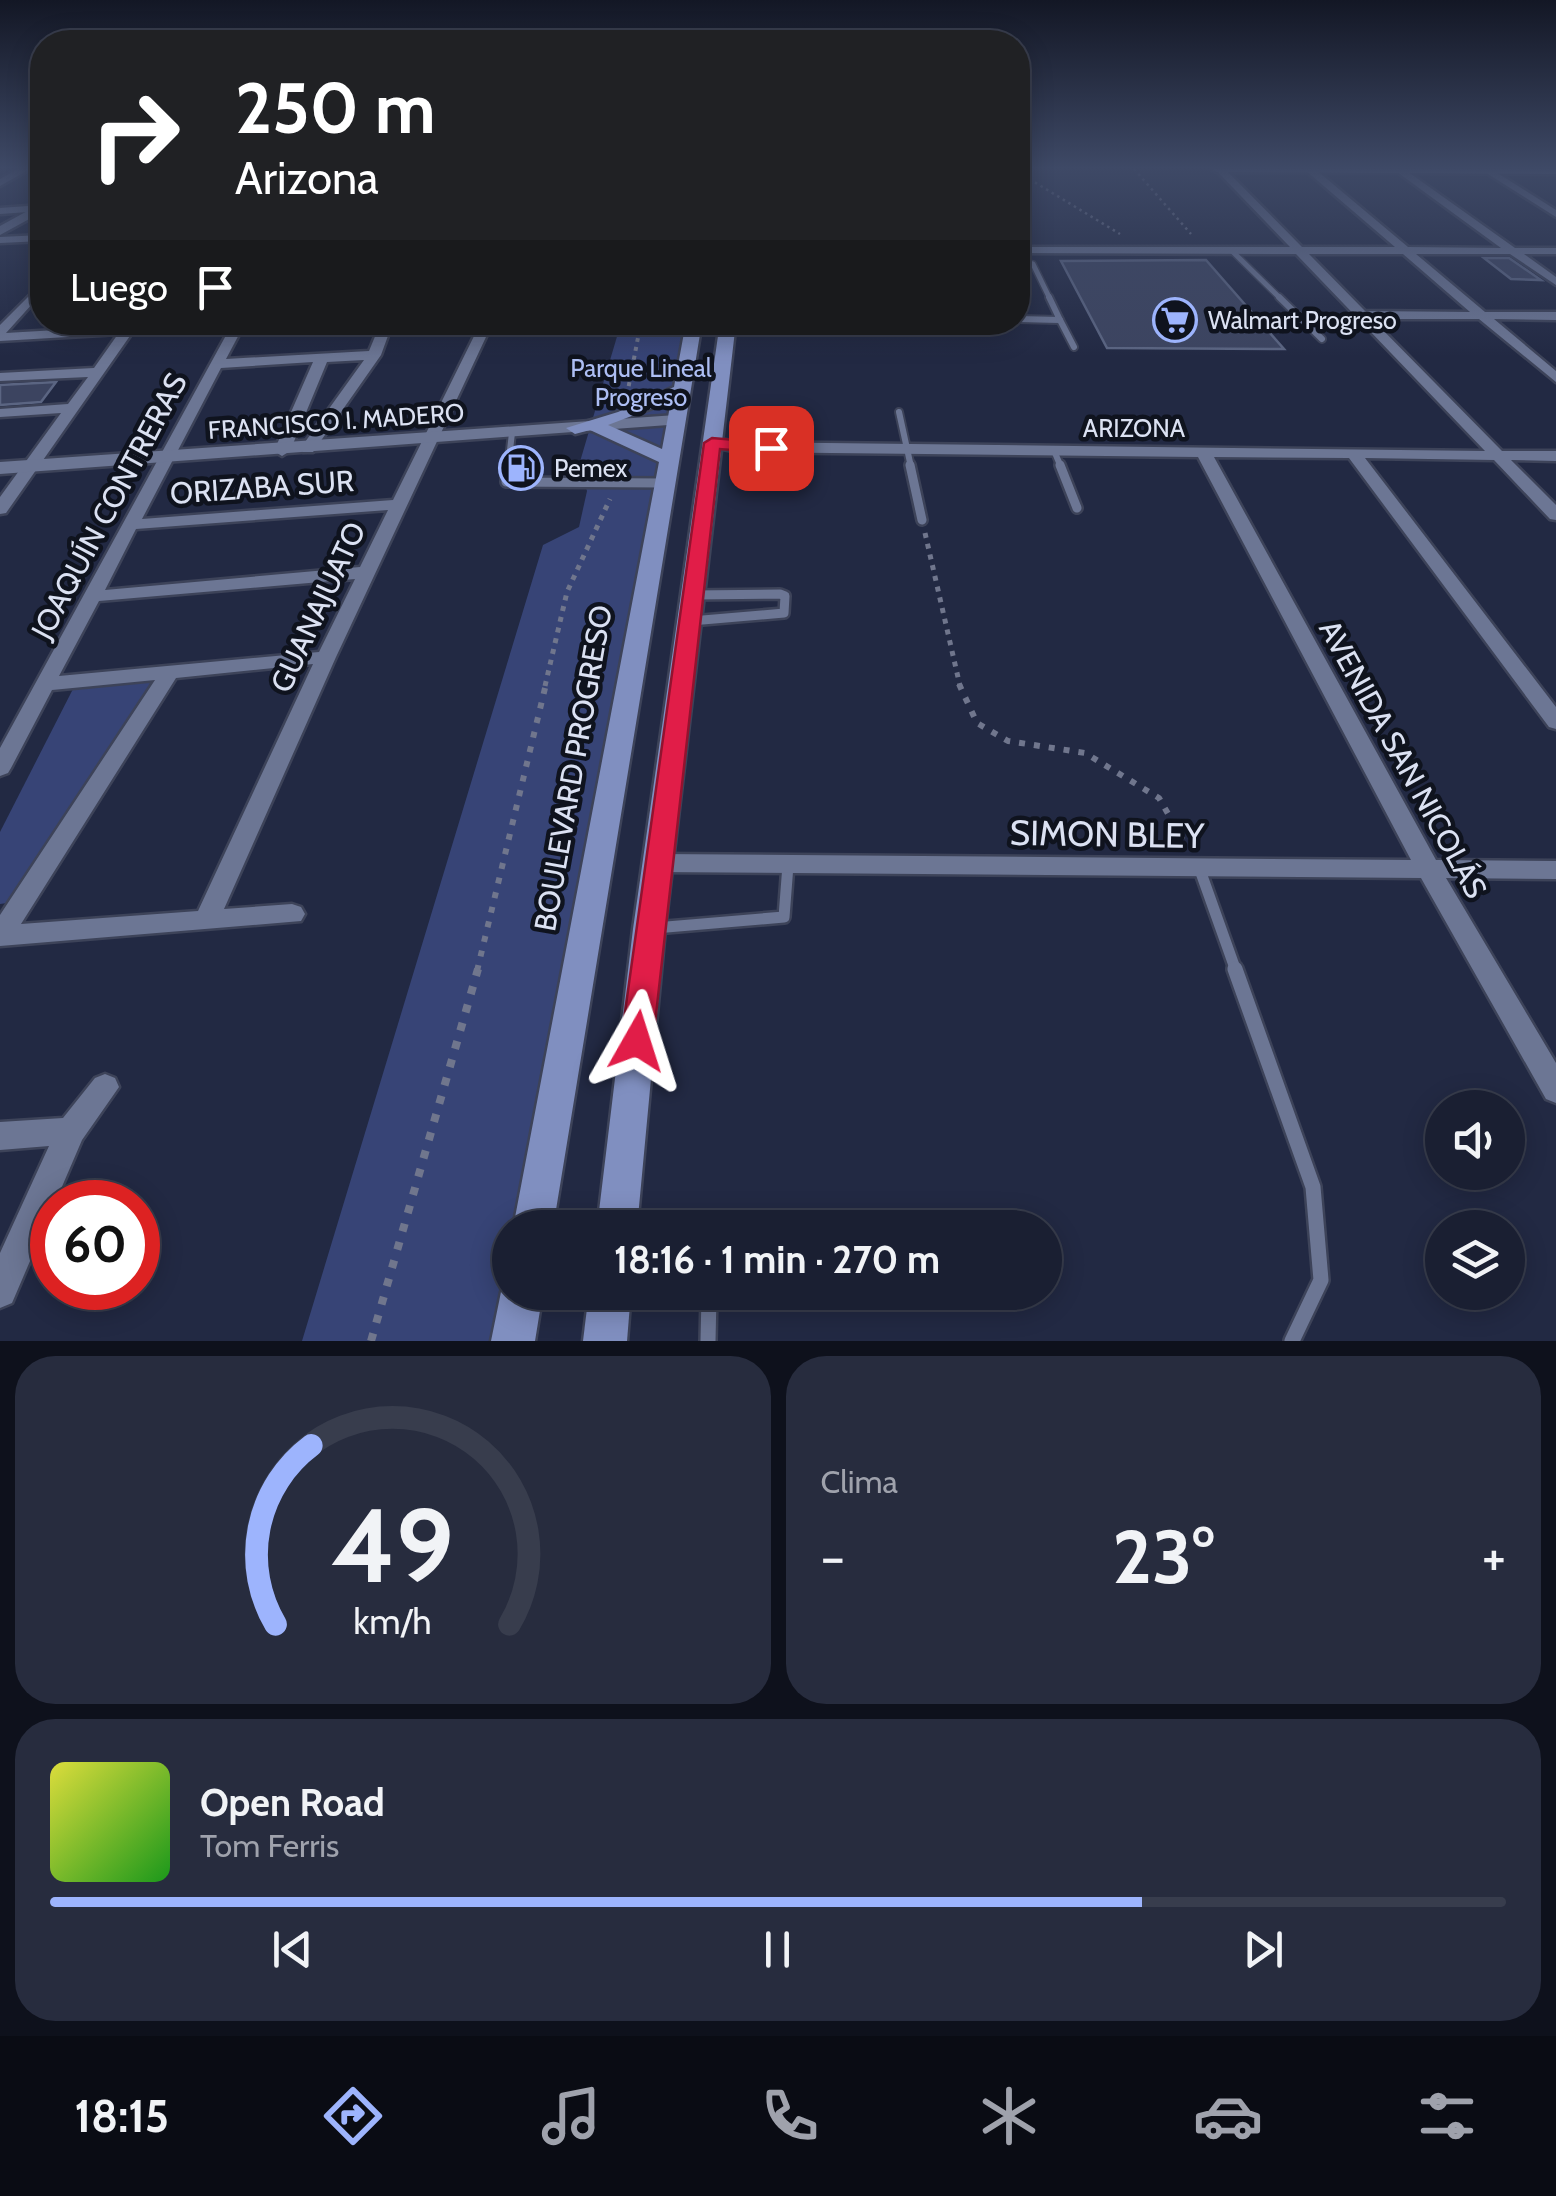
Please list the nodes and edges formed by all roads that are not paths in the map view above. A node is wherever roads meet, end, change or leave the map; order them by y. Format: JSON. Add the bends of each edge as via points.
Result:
{"nodes":[{"id":1,"x":1279,"y":232,"type":"edge"},
{"id":2,"x":1383,"y":232,"type":"edge"},
{"id":3,"x":1485,"y":232,"type":"edge"},
{"id":4,"x":30,"y":239,"type":"edge"},
{"id":5,"x":0,"y":240,"type":"edge"},
{"id":6,"x":1030,"y":250,"type":"edge"},
{"id":7,"x":1232,"y":250,"type":"junction"},
{"id":8,"x":1297,"y":250,"type":"junction"},
{"id":9,"x":1406,"y":251,"type":"junction"},
{"id":10,"x":1512,"y":251,"type":"junction"},
{"id":11,"x":1556,"y":251,"type":"edge"},
{"id":12,"x":1030,"y":264,"type":"edge"},
{"id":13,"x":1556,"y":282,"type":"edge"},
{"id":14,"x":30,"y":301,"type":"edge"},
{"id":15,"x":1360,"y":314,"type":"junction"},
{"id":16,"x":1482,"y":316,"type":"junction"},
{"id":17,"x":1556,"y":316,"type":"edge"},
{"id":18,"x":30,"y":317,"type":"edge"},
{"id":19,"x":1030,"y":319,"type":"edge"},
{"id":20,"x":1060,"y":320,"type":"junction"},
{"id":21,"x":30,"y":330,"type":"edge"},
{"id":22,"x":3,"y":331,"type":"edge"},
{"id":23,"x":124,"y":335,"type":"edge"},
{"id":24,"x":232,"y":335,"type":"edge"},
{"id":25,"x":382,"y":335,"type":"edge"},
{"id":26,"x":481,"y":335,"type":"edge"},
{"id":27,"x":692,"y":335,"type":"edge"},
{"id":28,"x":726,"y":335,"type":"edge"},
{"id":29,"x":1322,"y":339,"type":"dead end"},
{"id":30,"x":1074,"y":347,"type":"dead end"},
{"id":31,"x":374,"y":354,"type":"junction"},
{"id":32,"x":322,"y":358,"type":"junction"},
{"id":33,"x":216,"y":364,"type":"junction"},
{"id":34,"x":98,"y":372,"type":"junction"},
{"id":35,"x":0,"y":377,"type":"edge"},
{"id":36,"x":1556,"y":378,"type":"edge"},
{"id":37,"x":681,"y":390,"type":"junction"},
{"id":38,"x":716,"y":402,"type":"junction"},
{"id":39,"x":74,"y":408,"type":"junction"},
{"id":40,"x":900,"y":412,"type":"dead end"},
{"id":41,"x":0,"y":413,"type":"edge"},
{"id":42,"x":676,"y":420,"type":"junction"},
{"id":43,"x":606,"y":426,"type":"junction"},
{"id":44,"x":575,"y":428,"type":"junction"},
{"id":45,"x":512,"y":434,"type":"junction"},
{"id":46,"x":429,"y":440,"type":"junction"},
{"id":47,"x":712,"y":443,"type":"junction"},
{"id":48,"x":308,"y":448,"type":"junction"},
{"id":49,"x":906,"y":450,"type":"junction"},
{"id":50,"x":282,"y":451,"type":"junction"},
{"id":51,"x":1055,"y":453,"type":"junction"},
{"id":52,"x":1204,"y":454,"type":"junction"},
{"id":53,"x":1355,"y":456,"type":"junction"},
{"id":54,"x":1498,"y":456,"type":"junction"},
{"id":55,"x":1556,"y":456,"type":"edge"},
{"id":56,"x":165,"y":458,"type":"junction"},
{"id":57,"x":34,"y":466,"type":"junction"},
{"id":58,"x":0,"y":468,"type":"edge"},
{"id":59,"x":666,"y":471,"type":"junction"},
{"id":60,"x":400,"y":504,"type":"junction"},
{"id":61,"x":1077,"y":508,"type":"dead end"},
{"id":62,"x":0,"y":509,"type":"edge"},
{"id":63,"x":1556,"y":516,"type":"edge"},
{"id":64,"x":922,"y":520,"type":"road end"},
{"id":65,"x":129,"y":525,"type":"junction"},
{"id":66,"x":368,"y":572,"type":"junction"},
{"id":67,"x":94,"y":596,"type":"junction"},
{"id":68,"x":691,"y":608,"type":"junction"},
{"id":69,"x":326,"y":657,"type":"junction"},
{"id":70,"x":170,"y":672,"type":"junction"},
{"id":71,"x":46,"y":684,"type":"junction"},
{"id":72,"x":1556,"y":722,"type":"edge"},
{"id":73,"x":0,"y":768,"type":"edge"},
{"id":74,"x":658,"y":863,"type":"junction"},
{"id":75,"x":788,"y":865,"type":"junction"},
{"id":76,"x":1200,"y":870,"type":"junction"},
{"id":77,"x":1428,"y":870,"type":"junction"},
{"id":78,"x":1556,"y":870,"type":"edge"},
{"id":79,"x":292,"y":914,"type":"dead end"},
{"id":80,"x":207,"y":919,"type":"junction"},
{"id":81,"x":648,"y":929,"type":"junction"},
{"id":82,"x":0,"y":936,"type":"edge"},
{"id":83,"x":104,"y":1087,"type":"dead end"},
{"id":84,"x":1556,"y":1090,"type":"edge"},
{"id":85,"x":72,"y":1131,"type":"junction"},
{"id":86,"x":0,"y":1136,"type":"edge"},
{"id":87,"x":536,"y":1210,"type":"edge"},
{"id":88,"x":619,"y":1210,"type":"edge"},
{"id":89,"x":0,"y":1292,"type":"edge"},
{"id":90,"x":519,"y":1310,"type":"edge"},
{"id":91,"x":608,"y":1310,"type":"edge"},
{"id":92,"x":709,"y":1310,"type":"edge"},
{"id":93,"x":514,"y":1341,"type":"edge"},
{"id":94,"x":605,"y":1341,"type":"edge"},
{"id":95,"x":708,"y":1341,"type":"edge"},
{"id":96,"x":1292,"y":1341,"type":"edge"}],
"edges":[{"from":1,"to":8,"type":"street"},
{"from":2,"to":9,"type":"street"},
{"from":3,"to":10,"type":"street"},
{"from":4,"to":5,"type":"street"},
{"from":6,"to":7,"type":"street"},
{"from":7,"to":8,"type":"street"},
{"from":7,"to":29,"type":"lane"},
{"from":8,"to":9,"type":"street"},
{"from":8,"to":15,"type":"street"},
{"from":9,"to":10,"type":"street"},
{"from":9,"to":16,"type":"street"},
{"from":10,"to":11,"type":"street"},
{"from":10,"to":13,"type":"street"},
{"from":12,"to":20,"type":"lane"},
{"from":14,"to":22,"type":"street"},
{"from":15,"to":16,"type":"street"},
{"from":15,"to":54,"type":"street"},
{"from":16,"to":17,"type":"street"},
{"from":16,"to":36,"type":"street"},
{"from":18,"to":22,"type":"street"},
{"from":19,"to":20,"type":"lane"},
{"from":20,"to":30,"type":"lane"},
{"from":21,"to":22,"type":"street"},
{"from":23,"to":34,"type":"street"},
{"from":24,"to":33,"type":"street","name":"JOAQUÍN CONTRERAS"},
{"from":25,"to":31,"type":"street"},
{"from":26,"to":46,"type":"street","name":"GUANAJUATO"},
{"from":27,"to":37,"type":"main road","name":"BOULEVARD PROGRESO"},
{"from":28,"to":38,"type":"main road"},
{"from":31,"to":32,"type":"street"},
{"from":31,"to":48,"type":"street"},
{"from":32,"to":33,"type":"street"},
{"from":32,"to":50,"type":"street"},
{"from":33,"to":56,"type":"street","name":"JOAQUÍN CONTRERAS"},
{"from":34,"to":35,"type":"street"},
{"from":34,"to":39,"type":"street"},
{"from":37,"to":42,"type":"main road","name":"BOULEVARD PROGRESO"},
{"from":37,"to":44,"type":"main road","via":[[635,412]]},
{"from":38,"to":42,"type":"main road"},
{"from":38,"to":47,"type":"main road"},
{"from":39,"to":41,"type":"street"},
{"from":39,"to":57,"type":"street"},
{"from":40,"to":49,"type":"lane"},
{"from":42,"to":43,"type":"street","name":"FRANCISCO I. MADERO"},
{"from":42,"to":47,"type":"main road"},
{"from":42,"to":59,"type":"main road","name":"BOULEVARD PROGRESO"},
{"from":43,"to":44,"type":"street","name":"FRANCISCO I. MADERO"},
{"from":43,"to":59,"type":"main road"},
{"from":44,"to":45,"type":"street","name":"FRANCISCO I. MADERO"},
{"from":45,"to":46,"type":"street","name":"FRANCISCO I. MADERO"},
{"from":45,"to":59,"type":"lane","via":[[506,482],[607,483]]},
{"from":46,"to":48,"type":"street","name":"FRANCISCO I. MADERO"},
{"from":46,"to":60,"type":"street","name":"GUANAJUATO"},
{"from":47,"to":49,"type":"street","name":"ARIZONA"},
{"from":47,"to":68,"type":"main road"},
{"from":48,"to":50,"type":"street","name":"FRANCISCO I. MADERO"},
{"from":49,"to":51,"type":"street","name":"ARIZONA"},
{"from":49,"to":64,"type":"lane"},
{"from":50,"to":56,"type":"street","name":"FRANCISCO I. MADERO"},
{"from":51,"to":52,"type":"street","name":"ARIZONA"},
{"from":51,"to":61,"type":"lane"},
{"from":52,"to":53,"type":"street","name":"ARIZONA"},
{"from":52,"to":77,"type":"street","name":"AVENIDA SAN NICOLÁS"},
{"from":53,"to":54,"type":"street","name":"ARIZONA"},
{"from":53,"to":72,"type":"street"},
{"from":54,"to":55,"type":"street","name":"ARIZONA"},
{"from":54,"to":63,"type":"street"},
{"from":56,"to":57,"type":"street","name":"FRANCISCO I. MADERO"},
{"from":56,"to":65,"type":"street","name":"JOAQUÍN CONTRERAS"},
{"from":57,"to":58,"type":"street","name":"FRANCISCO I. MADERO"},
{"from":57,"to":62,"type":"street"},
{"from":59,"to":87,"type":"main road","name":"BOULEVARD PROGRESO"},
{"from":60,"to":65,"type":"street","name":"ORIZABA SUR"},
{"from":60,"to":66,"type":"street","name":"GUANAJUATO"},
{"from":65,"to":67,"type":"street","name":"JOAQUÍN CONTRERAS"},
{"from":66,"to":67,"type":"street"},
{"from":66,"to":69,"type":"street","name":"GUANAJUATO"},
{"from":67,"to":71,"type":"street","name":"JOAQUÍN CONTRERAS"},
{"from":68,"to":68,"type":"lane","via":[[784,613],[785,596],[780,594]]},
{"from":68,"to":74,"type":"main road"},
{"from":69,"to":70,"type":"street"},
{"from":69,"to":80,"type":"street","name":"GUANAJUATO"},
{"from":70,"to":71,"type":"street"},
{"from":70,"to":82,"type":"street"},
{"from":71,"to":73,"type":"street","name":"JOAQUÍN CONTRERAS"},
{"from":74,"to":75,"type":"street","name":"SIMON BLEY"},
{"from":74,"to":81,"type":"main road"},
{"from":75,"to":76,"type":"street","name":"SIMON BLEY"},
{"from":75,"to":81,"type":"lane","via":[[784,916]]},
{"from":76,"to":77,"type":"street","name":"SIMON BLEY"},
{"from":76,"to":96,"type":"lane","via":[[1313,1187],[1321,1280]]},
{"from":77,"to":78,"type":"street","name":"SIMON BLEY"},
{"from":77,"to":84,"type":"street","name":"AVENIDA SAN NICOLÁS"},
{"from":79,"to":80,"type":"street"},
{"from":80,"to":82,"type":"street"},
{"from":81,"to":88,"type":"main road"},
{"from":83,"to":85,"type":"street"},
{"from":85,"to":86,"type":"street"},
{"from":85,"to":89,"type":"street"},
{"from":90,"to":93,"type":"main road"},
{"from":91,"to":94,"type":"main road"},
{"from":92,"to":95,"type":"lane"}]}
